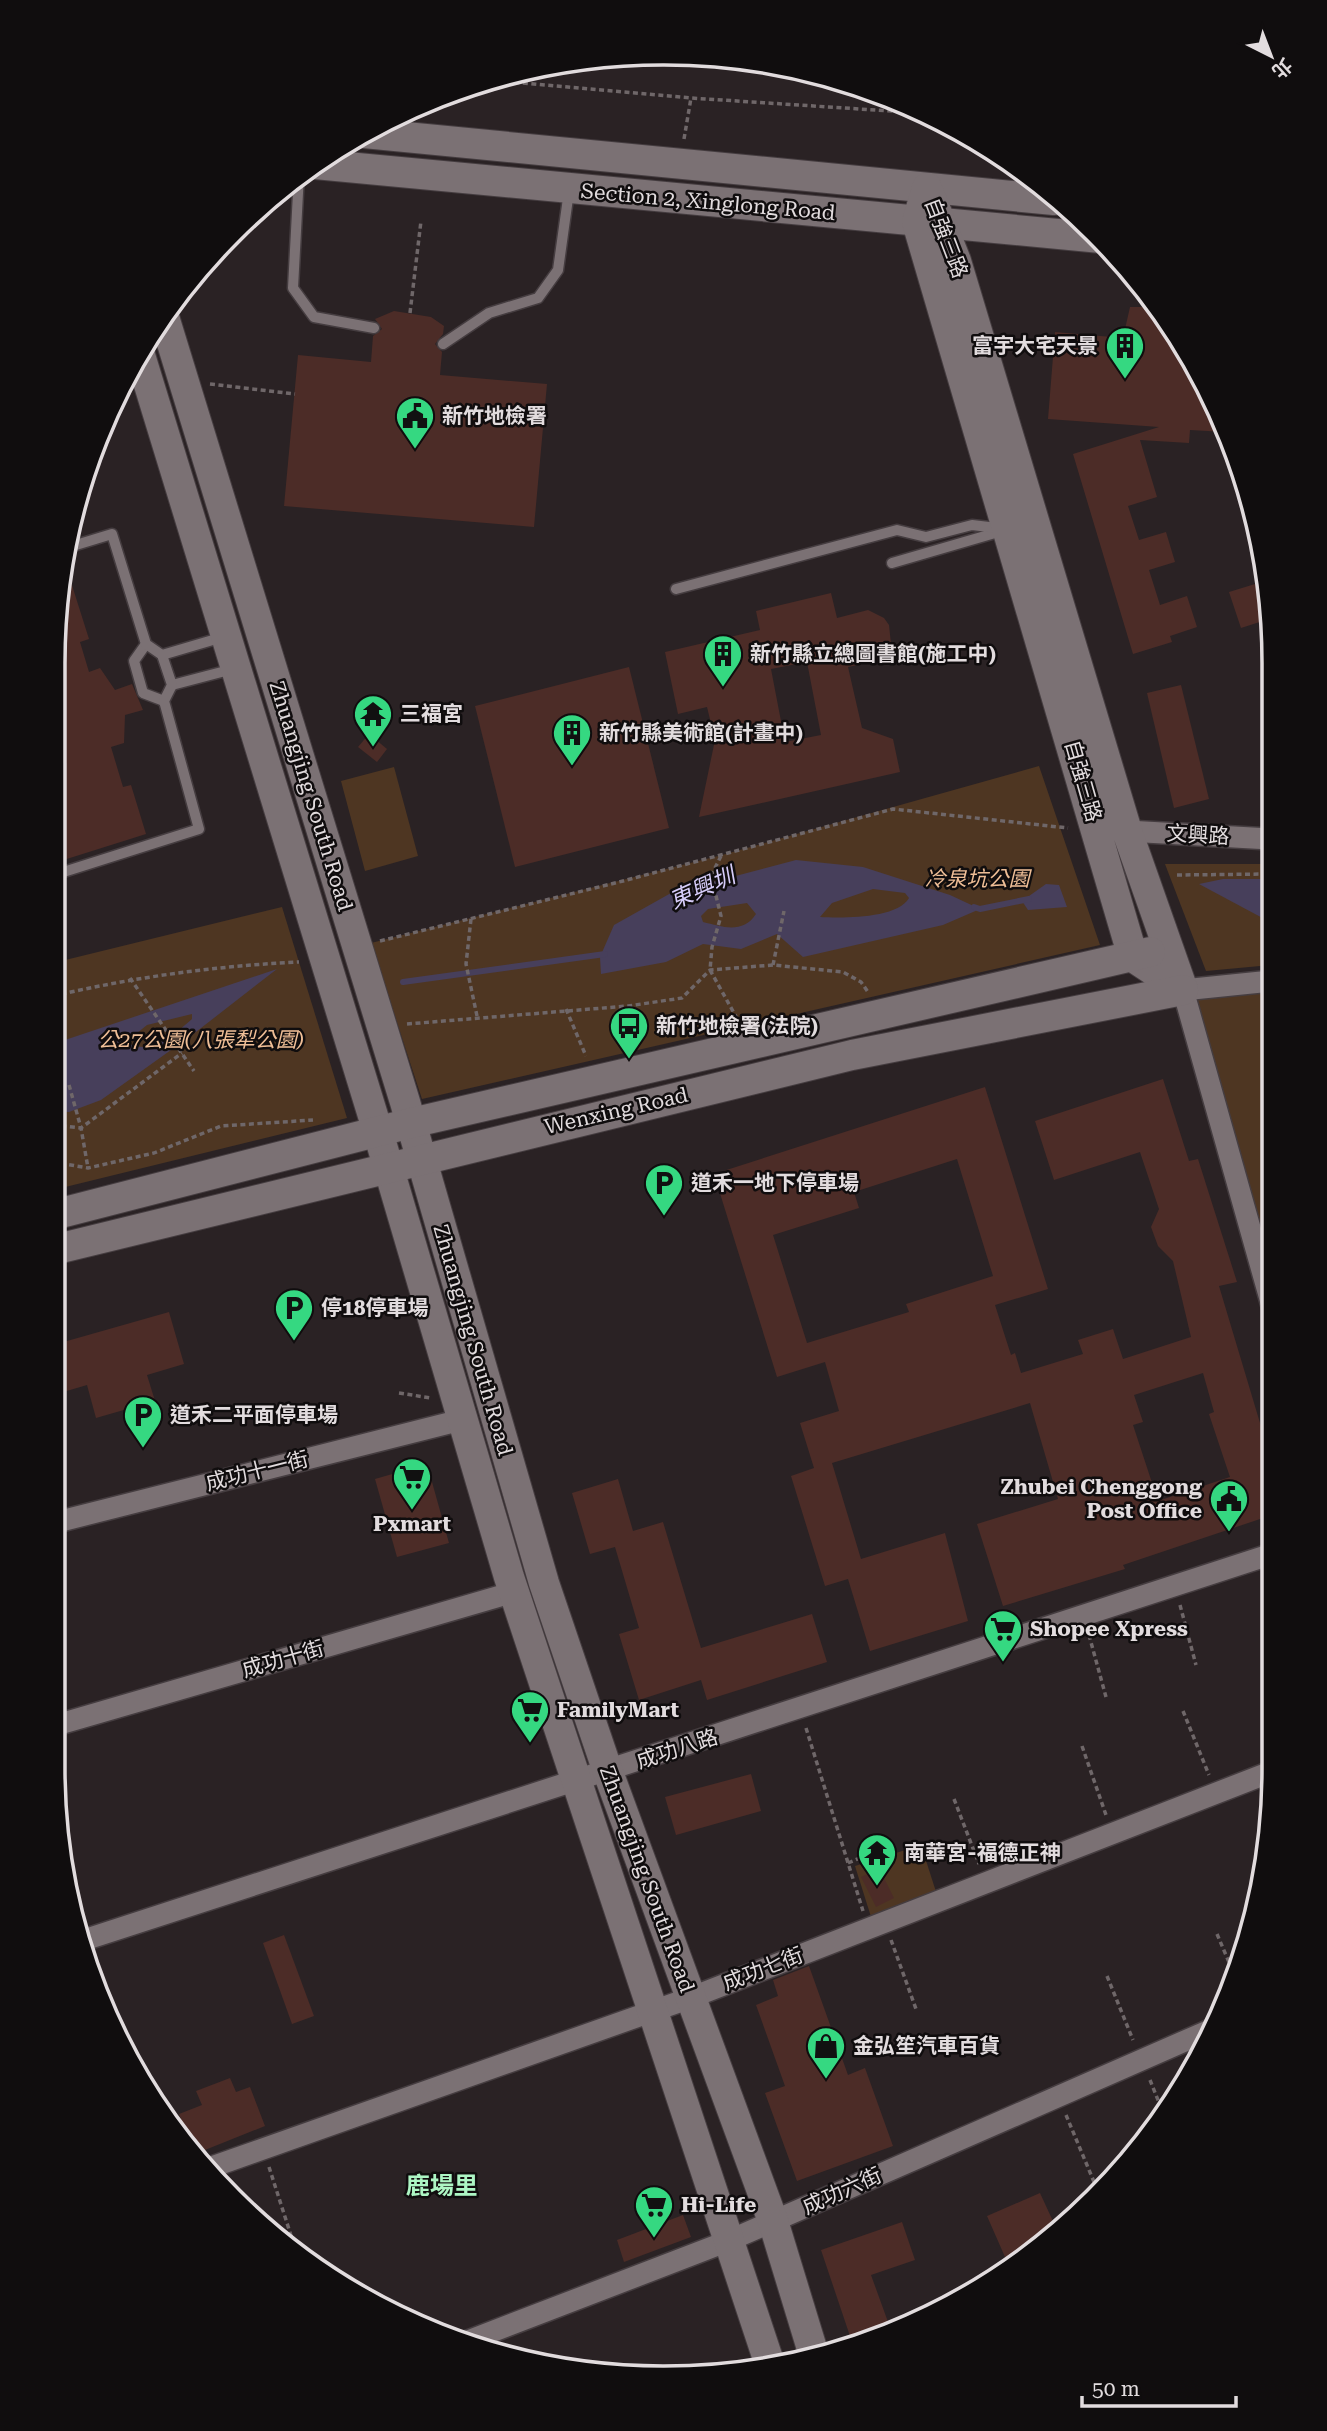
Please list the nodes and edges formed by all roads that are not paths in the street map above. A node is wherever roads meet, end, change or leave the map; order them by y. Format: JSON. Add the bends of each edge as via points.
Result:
{"nodes":[{"id":1,"x":381,"y":136,"type":"edge"},
{"id":2,"x":332,"y":166,"type":"edge"},
{"id":3,"x":569,"y":188,"type":"junction"},
{"id":4,"x":927,"y":188,"type":"junction"},
{"id":5,"x":298,"y":189,"type":"edge"},
{"id":6,"x":1041,"y":199,"type":"edge"},
{"id":7,"x":930,"y":222,"type":"junction"},
{"id":8,"x":1083,"y":236,"type":"edge"},
{"id":9,"x":374,"y":328,"type":"dead end"},
{"id":10,"x":168,"y":329,"type":"edge"},
{"id":11,"x":443,"y":344,"type":"dead end"},
{"id":12,"x":143,"y":368,"type":"edge"},
{"id":13,"x":1008,"y":529,"type":"junction"},
{"id":14,"x":77,"y":545,"type":"edge"},
{"id":15,"x":892,"y":563,"type":"dead end"},
{"id":16,"x":676,"y":589,"type":"dead end"},
{"id":17,"x":226,"y":636,"type":"junction"},
{"id":18,"x":146,"y":644,"type":"junction"},
{"id":19,"x":162,"y":655,"type":"junction"},
{"id":20,"x":235,"y":668,"type":"junction"},
{"id":21,"x":172,"y":685,"type":"junction"},
{"id":22,"x":164,"y":701,"type":"junction"},
{"id":23,"x":1112,"y":831,"type":"junction"},
{"id":24,"x":1262,"y":839,"type":"edge"},
{"id":25,"x":65,"y":872,"type":"edge"},
{"id":26,"x":1167,"y":948,"type":"junction"},
{"id":27,"x":1133,"y":957,"type":"junction"},
{"id":28,"x":1262,"y":982,"type":"edge"},
{"id":29,"x":1183,"y":990,"type":"junction"},
{"id":30,"x":411,"y":1124,"type":"junction"},
{"id":31,"x":378,"y":1132,"type":"junction"},
{"id":32,"x":420,"y":1158,"type":"junction"},
{"id":33,"x":387,"y":1166,"type":"junction"},
{"id":34,"x":65,"y":1212,"type":"edge"},
{"id":35,"x":65,"y":1247,"type":"edge"},
{"id":36,"x":1262,"y":1256,"type":"edge"},
{"id":37,"x":461,"y":1420,"type":"junction"},
{"id":38,"x":65,"y":1519,"type":"edge"},
{"id":39,"x":1262,"y":1557,"type":"edge"},
{"id":40,"x":514,"y":1592,"type":"junction"},
{"id":41,"x":65,"y":1722,"type":"edge"},
{"id":42,"x":608,"y":1772,"type":"junction"},
{"id":43,"x":1262,"y":1776,"type":"edge"},
{"id":44,"x":576,"y":1782,"type":"junction"},
{"id":45,"x":90,"y":1938,"type":"edge"},
{"id":46,"x":690,"y":1997,"type":"junction"},
{"id":47,"x":652,"y":2011,"type":"junction"},
{"id":48,"x":1199,"y":2036,"type":"edge"},
{"id":49,"x":216,"y":2165,"type":"edge"},
{"id":50,"x":773,"y":2221,"type":"junction"},
{"id":51,"x":728,"y":2241,"type":"junction"},
{"id":52,"x":479,"y":2337,"type":"edge"},
{"id":53,"x":812,"y":2348,"type":"edge"},
{"id":54,"x":767,"y":2357,"type":"edge"}],
"edges":[{"from":1,"to":4,"type":"street","name":"Section 2, Xinglong Road"},
{"from":2,"to":3,"type":"street","name":"Section 2, Xinglong Road"},
{"from":3,"to":7,"type":"street","name":"Section 2, Xinglong Road"},
{"from":3,"to":11,"type":"lane","via":[[558,270],[538,298],[489,313]]},
{"from":4,"to":6,"type":"street","name":"Section 2, Xinglong Road"},
{"from":4,"to":7,"type":"street","name":"自強三路"},
{"from":5,"to":9,"type":"lane","via":[[293,288],[314,317]]},
{"from":7,"to":8,"type":"street","name":"Section 2, Xinglong Road"},
{"from":7,"to":13,"type":"street","name":"自強三路"},
{"from":7,"to":23,"type":"street","name":"自強三路"},
{"from":10,"to":30,"type":"street","name":"Zhuangjing South Road"},
{"from":12,"to":17,"type":"street","name":"Zhuangjing South Road"},
{"from":13,"to":15,"type":"lane"},
{"from":13,"to":16,"type":"lane","via":[[972,525],[926,537],[897,530]]},
{"from":13,"to":23,"type":"street","name":"自強三路"},
{"from":14,"to":18,"type":"lane","via":[[112,534]]},
{"from":17,"to":19,"type":"lane"},
{"from":17,"to":20,"type":"street","name":"Zhuangjing South Road"},
{"from":18,"to":19,"type":"lane"},
{"from":18,"to":22,"type":"lane","via":[[134,661],[144,693]]},
{"from":19,"to":21,"type":"lane"},
{"from":20,"to":21,"type":"lane"},
{"from":20,"to":31,"type":"street","name":"Zhuangjing South Road"},
{"from":21,"to":22,"type":"lane"},
{"from":22,"to":25,"type":"lane","via":[[199,829]]},
{"from":23,"to":24,"type":"street","name":"文興路"},
{"from":23,"to":26,"type":"street","name":"自強三路"},
{"from":23,"to":27,"type":"street","name":"自強三路"},
{"from":26,"to":27,"type":"street","name":"Wenxing Road"},
{"from":26,"to":29,"type":"street","name":"自強三路"},
{"from":27,"to":29,"type":"street"},
{"from":27,"to":30,"type":"street","name":"Wenxing Road"},
{"from":28,"to":29,"type":"street"},
{"from":29,"to":32,"type":"street","name":"Wenxing Road","via":[[852,1055]]},
{"from":29,"to":36,"type":"street","name":"自強三路"},
{"from":30,"to":31,"type":"street","name":"Wenxing Road"},
{"from":30,"to":32,"type":"street","name":"Zhuangjing South Road"},
{"from":31,"to":33,"type":"street","name":"Zhuangjing South Road"},
{"from":31,"to":34,"type":"street","name":"Wenxing Road"},
{"from":32,"to":33,"type":"street","name":"Wenxing Road"},
{"from":32,"to":42,"type":"street","name":"Zhuangjing South Road","via":[[542,1575]]},
{"from":33,"to":35,"type":"street","name":"Wenxing Road"},
{"from":33,"to":37,"type":"street","name":"Zhuangjing South Road"},
{"from":37,"to":38,"type":"street","name":"成功十一街"},
{"from":37,"to":40,"type":"street","name":"Zhuangjing South Road"},
{"from":39,"to":42,"type":"street","name":"成功八路"},
{"from":40,"to":41,"type":"street","name":"成功十街"},
{"from":40,"to":44,"type":"street","name":"Zhuangjing South Road"},
{"from":42,"to":44,"type":"street","name":"成功八路"},
{"from":42,"to":46,"type":"street","name":"Zhuangjing South Road"},
{"from":43,"to":46,"type":"street","name":"成功七街"},
{"from":44,"to":45,"type":"street","name":"成功八路"},
{"from":44,"to":47,"type":"street","name":"Zhuangjing South Road"},
{"from":46,"to":47,"type":"street","name":"成功七街"},
{"from":46,"to":50,"type":"street","name":"Zhuangjing South Road"},
{"from":47,"to":49,"type":"street","name":"成功七街"},
{"from":47,"to":51,"type":"street","name":"Zhuangjing South Road"},
{"from":48,"to":50,"type":"street","name":"成功六街"},
{"from":50,"to":51,"type":"street","name":"成功六街"},
{"from":50,"to":53,"type":"street","name":"Zhuangjing South Road"},
{"from":51,"to":52,"type":"street","name":"成功六街"},
{"from":51,"to":54,"type":"street","name":"Zhuangjing South Road"}]}
